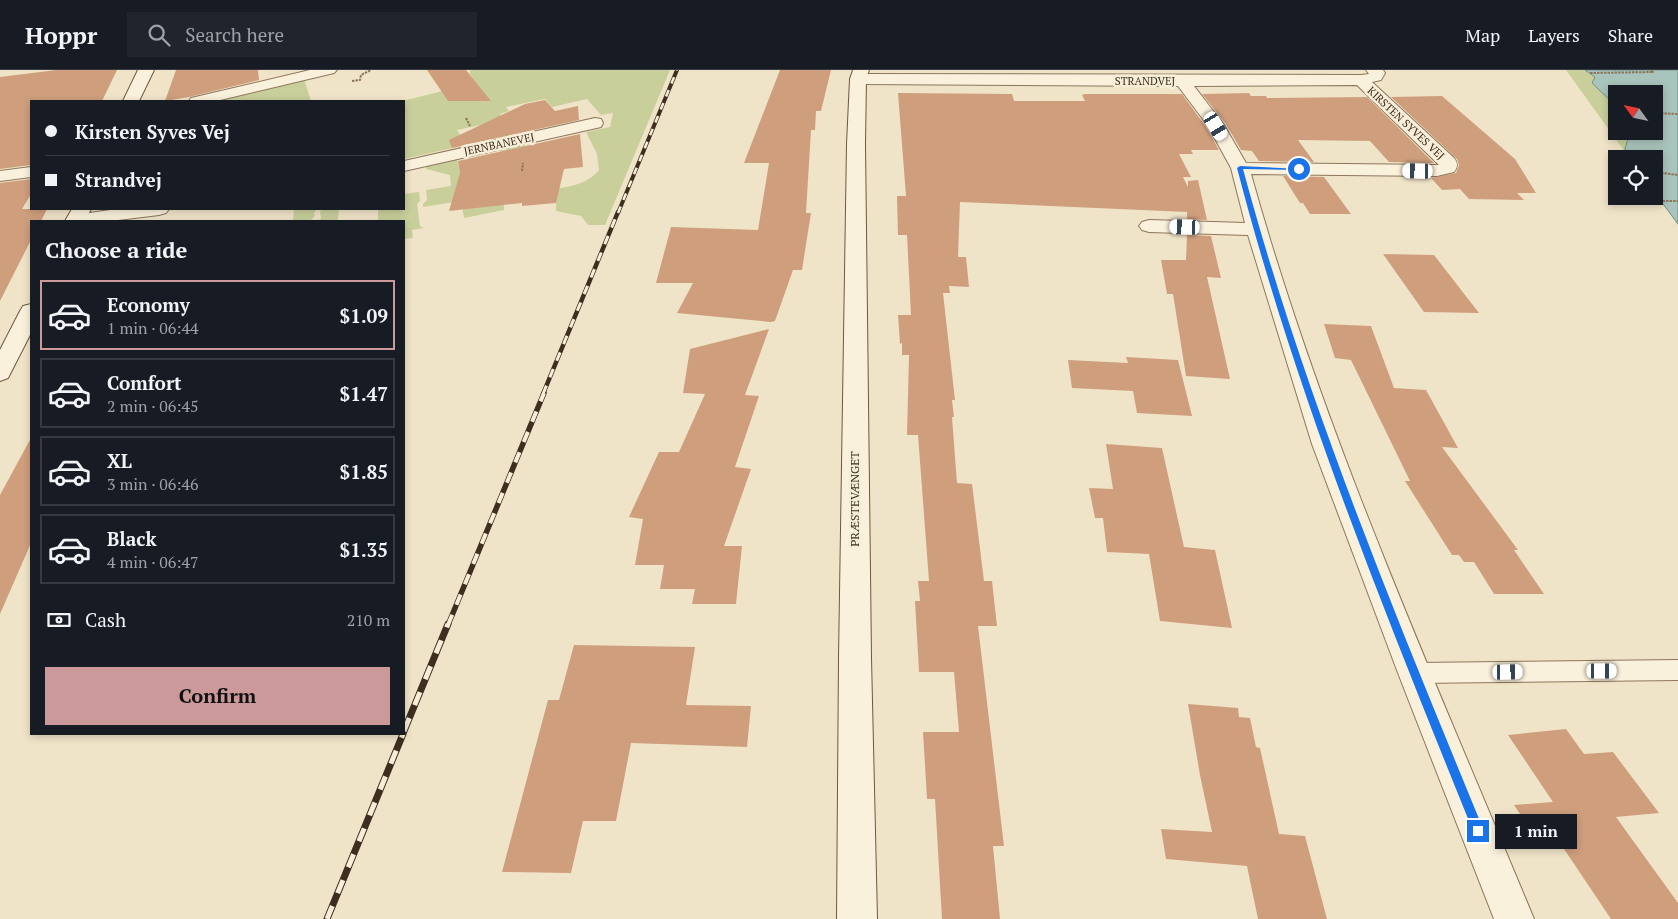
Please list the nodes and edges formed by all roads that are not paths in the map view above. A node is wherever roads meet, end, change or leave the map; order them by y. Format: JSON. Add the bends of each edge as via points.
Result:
{"nodes":[{"id":1,"x":146,"y":70,"type":"edge"},
{"id":2,"x":321,"y":71,"type":"edge"},
{"id":3,"x":860,"y":74,"type":"edge"},
{"id":4,"x":1367,"y":75,"type":"edge"},
{"id":5,"x":1182,"y":81,"type":"junction"},
{"id":6,"x":131,"y":100,"type":"edge"},
{"id":7,"x":201,"y":100,"type":"edge"},
{"id":8,"x":595,"y":123,"type":"dead end"},
{"id":9,"x":405,"y":166,"type":"edge"},
{"id":10,"x":1240,"y":168,"type":"junction"},
{"id":11,"x":30,"y":172,"type":"edge"},
{"id":12,"x":0,"y":176,"type":"edge"},
{"id":13,"x":149,"y":210,"type":"edge"},
{"id":14,"x":78,"y":217,"type":"edge"},
{"id":15,"x":1149,"y":226,"type":"dead end"},
{"id":16,"x":1256,"y":230,"type":"junction"},
{"id":17,"x":30,"y":313,"type":"edge"},
{"id":18,"x":0,"y":373,"type":"edge"},
{"id":19,"x":1678,"y":670,"type":"edge"},
{"id":20,"x":1414,"y":673,"type":"junction"},
{"id":21,"x":857,"y":919,"type":"edge"},
{"id":22,"x":1514,"y":919,"type":"edge"}],
"edges":[{"from":1,"to":6,"type":"street"},
{"from":2,"to":7,"type":"street"},
{"from":3,"to":5,"type":"street","name":"STRANDVEJ"},
{"from":3,"to":21,"type":"street","name":"PRÆSTEVÆNGET","via":[[856,153],[854,658]]},
{"from":4,"to":5,"type":"street"},
{"from":4,"to":10,"type":"street","name":"KIRSTEN SYVES VEJ","via":[[1444,159],[1448,168],[1438,171]]},
{"from":5,"to":10,"type":"street","name":"STRANDVEJ","via":[[1216,126]]},
{"from":8,"to":9,"type":"street","name":"JERNBANEVEJ"},
{"from":10,"to":16,"type":"street","name":"STRANDVEJ"},
{"from":11,"to":12,"type":"street"},
{"from":13,"to":14,"type":"street"},
{"from":15,"to":16,"type":"street"},
{"from":16,"to":20,"type":"street","name":"STRANDVEJ","via":[[1326,444]]},
{"from":17,"to":18,"type":"street"},
{"from":19,"to":20,"type":"lane"},
{"from":20,"to":22,"type":"street","name":"STRANDVEJ"}]}
